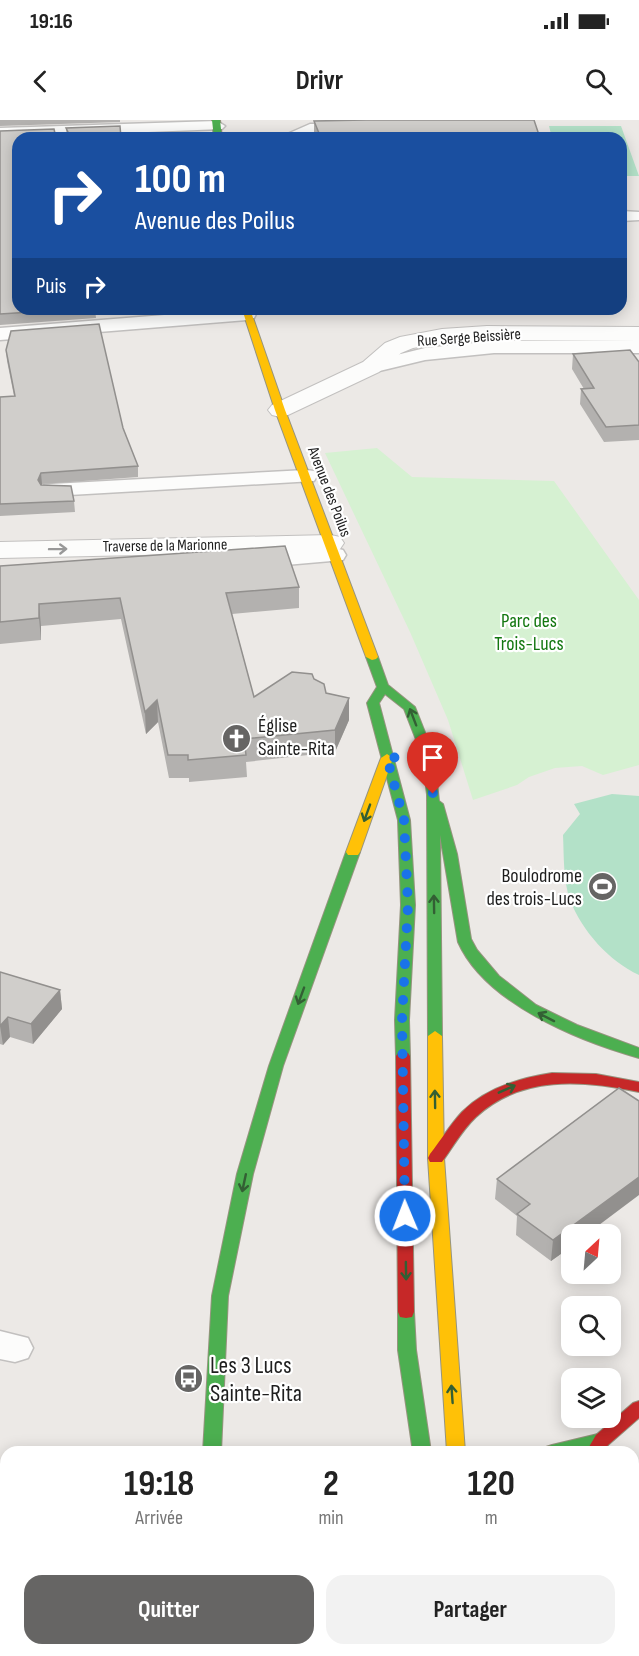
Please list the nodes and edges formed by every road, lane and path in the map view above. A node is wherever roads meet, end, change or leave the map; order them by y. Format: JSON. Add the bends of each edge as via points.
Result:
{"nodes":[{"id":1,"x":217,"y":128,"type":"edge"},
{"id":2,"x":368,"y":129,"type":"edge"},
{"id":3,"x":43,"y":132,"type":"edge"},
{"id":4,"x":303,"y":132,"type":"edge"},
{"id":5,"x":204,"y":315,"type":"edge"},
{"id":6,"x":248,"y":315,"type":"edge"},
{"id":7,"x":0,"y":334,"type":"edge"},
{"id":8,"x":639,"y":334,"type":"edge"},
{"id":9,"x":639,"y":347,"type":"edge"},
{"id":10,"x":371,"y":367,"type":"junction"},
{"id":11,"x":280,"y":410,"type":"junction"},
{"id":12,"x":306,"y":476,"type":"junction"},
{"id":13,"x":52,"y":490,"type":"edge"},
{"id":14,"x":333,"y":549,"type":"junction"},
{"id":15,"x":0,"y":550,"type":"edge"},
{"id":16,"x":136,"y":569,"type":"edge"},
{"id":17,"x":383,"y":687,"type":"junction"},
{"id":18,"x":392,"y":758,"type":"junction"},
{"id":19,"x":433,"y":794,"type":"junction"},
{"id":20,"x":639,"y":1053,"type":"edge"},
{"id":21,"x":639,"y":1087,"type":"edge"},
{"id":22,"x":436,"y":1158,"type":"junction"},
{"id":23,"x":639,"y":1408,"type":"edge"},
{"id":24,"x":212,"y":1446,"type":"edge"},
{"id":25,"x":421,"y":1446,"type":"edge"},
{"id":26,"x":456,"y":1446,"type":"edge"},
{"id":27,"x":598,"y":1446,"type":"edge"}],
"edges":[{"from":1,"to":3,"type":"lane"},
{"from":2,"to":4,"type":"lane"},
{"from":5,"to":7,"type":"lane"},
{"from":6,"to":11,"type":"main road","name":"Avenue des Poilus"},
{"from":8,"to":10,"type":"street","name":"Rue Serge Beissière","via":[[442,336],[393,348]]},
{"from":9,"to":10,"type":"lane","via":[[494,347],[425,354]]},
{"from":10,"to":11,"type":"street","name":"Rue Serge Beissière"},
{"from":11,"to":12,"type":"main road","name":"Avenue des Poilus"},
{"from":12,"to":13,"type":"lane"},
{"from":12,"to":14,"type":"main road","name":"Avenue des Poilus"},
{"from":15,"to":14,"type":"street","name":"Traverse de la Marionne","one_way":true},
{"from":14,"to":16,"type":"lane"},
{"from":14,"to":17,"type":"main road","name":"Avenue des Poilus"},
{"from":17,"to":18,"type":"main road","via":[[373,703]]},
{"from":19,"to":17,"type":"main road","one_way":true,"via":[[409,707]]},
{"from":18,"to":24,"type":"main road","one_way":true,"via":[[276,1066],[245,1174],[220,1296]]},
{"from":18,"to":25,"type":"main road","one_way":true,"via":[[404,820],[408,905],[402,1020],[407,1350]]},
{"from":20,"to":19,"type":"main road","one_way":true,"via":[[545,1018],[512,996],[484,969],[464,942],[452,856]]},
{"from":22,"to":19,"type":"main road","one_way":true},
{"from":22,"to":21,"type":"main road","one_way":true,"via":[[472,1112],[502,1091],[532,1080],[570,1076],[609,1079]]},
{"from":26,"to":22,"type":"main road","one_way":true},
{"from":23,"to":27,"type":"main road"}]}
